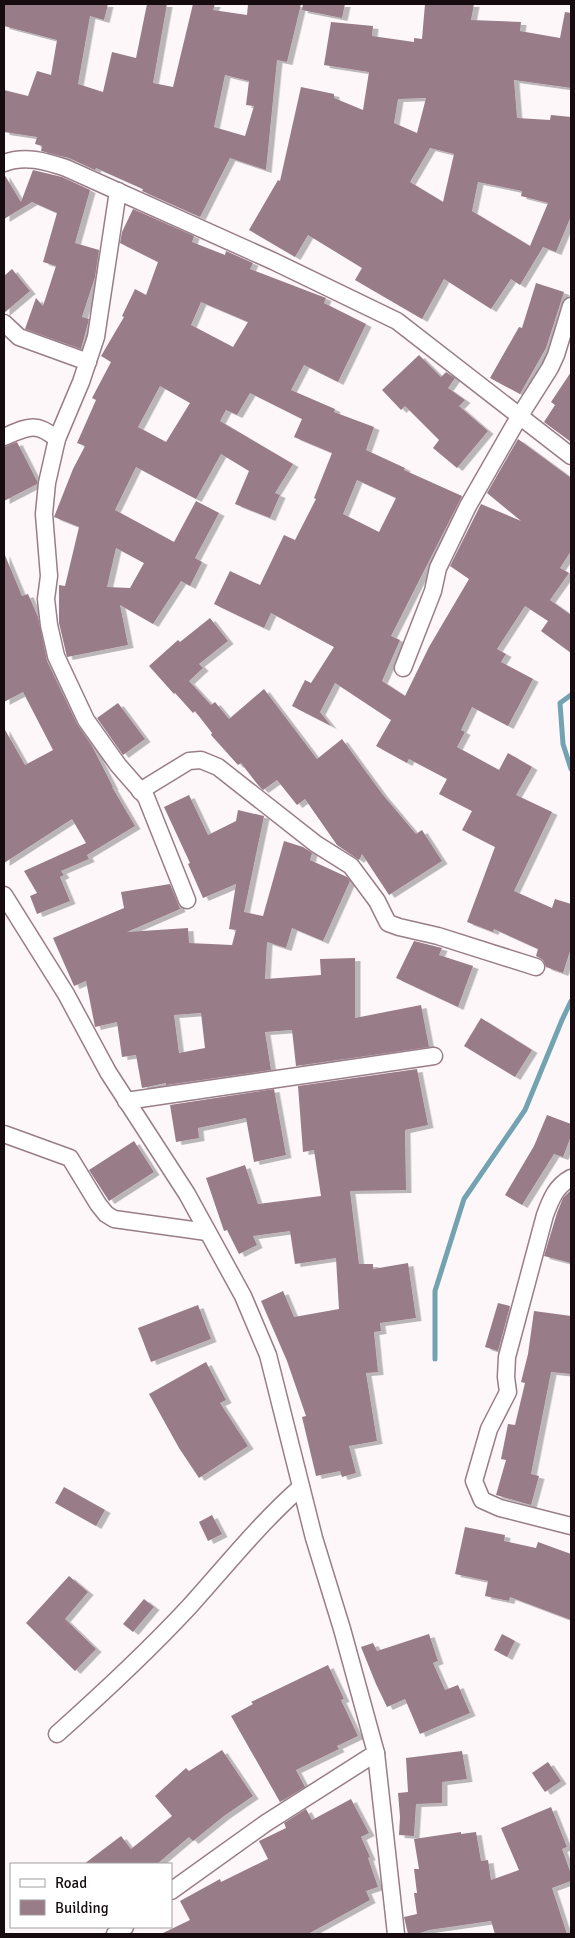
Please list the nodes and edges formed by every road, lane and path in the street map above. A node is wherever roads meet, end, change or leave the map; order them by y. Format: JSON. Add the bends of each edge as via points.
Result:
{"nodes":[{"id":1,"x":4,"y":163,"type":"edge"},
{"id":2,"x":118,"y":192,"type":"junction"},
{"id":3,"x":571,"y":306,"type":"edge"},
{"id":4,"x":4,"y":324,"type":"edge"},
{"id":5,"x":88,"y":362,"type":"junction"},
{"id":6,"x":519,"y":417,"type":"junction"},
{"id":7,"x":4,"y":437,"type":"edge"},
{"id":8,"x":57,"y":439,"type":"junction"},
{"id":9,"x":571,"y":456,"type":"edge"},
{"id":10,"x":403,"y":668,"type":"dead end"},
{"id":11,"x":140,"y":791,"type":"junction"},
{"id":12,"x":4,"y":895,"type":"edge"},
{"id":13,"x":187,"y":900,"type":"dead end"},
{"id":14,"x":536,"y":966,"type":"dead end"},
{"id":15,"x":434,"y":1056,"type":"dead end"},
{"id":16,"x":126,"y":1101,"type":"junction"},
{"id":17,"x":4,"y":1134,"type":"edge"},
{"id":18,"x":571,"y":1178,"type":"edge"},
{"id":19,"x":207,"y":1232,"type":"junction"},
{"id":20,"x":301,"y":1487,"type":"junction"},
{"id":21,"x":571,"y":1526,"type":"edge"},
{"id":22,"x":56,"y":1734,"type":"dead end"},
{"id":23,"x":376,"y":1752,"type":"junction"},
{"id":24,"x":172,"y":1890,"type":"edge"},
{"id":25,"x":396,"y":1934,"type":"edge"}],
"edges":[{"from":1,"to":2,"type":"street","via":[[14,159],[39,160],[66,168]]},
{"from":2,"to":5,"type":"street","via":[[102,307]]},
{"from":2,"to":6,"type":"street","via":[[397,321]]},
{"from":3,"to":6,"type":"street","via":[[556,356]]},
{"from":4,"to":5,"type":"street","via":[[19,337]]},
{"from":5,"to":8,"type":"street"},
{"from":6,"to":9,"type":"street"},
{"from":6,"to":10,"type":"street","via":[[468,506],[438,568],[433,591]]},
{"from":7,"to":8,"type":"street","via":[[32,426],[46,429]]},
{"from":8,"to":11,"type":"street","via":[[44,514],[49,576],[46,599],[56,656],[86,720]]},
{"from":11,"to":13,"type":"street","via":[[153,812]]},
{"from":11,"to":14,"type":"street","via":[[189,761],[201,760],[218,767],[316,844],[351,866],[377,901],[388,923]]},
{"from":12,"to":16,"type":"street","via":[[66,994]]},
{"from":15,"to":16,"type":"street"},
{"from":16,"to":19,"type":"street","via":[[187,1194]]},
{"from":17,"to":19,"type":"street","via":[[70,1158],[98,1204],[114,1219]]},
{"from":18,"to":21,"type":"street","via":[[562,1183],[552,1196],[545,1215],[506,1357],[508,1392],[489,1429],[474,1481],[482,1500],[500,1508]]},
{"from":19,"to":20,"type":"street","via":[[243,1296],[268,1356]]},
{"from":20,"to":22,"type":"street","via":[[274,1510],[188,1608],[124,1674]]},
{"from":20,"to":23,"type":"street"},
{"from":23,"to":24,"type":"street","via":[[266,1823]]},
{"from":23,"to":25,"type":"street"}]}
